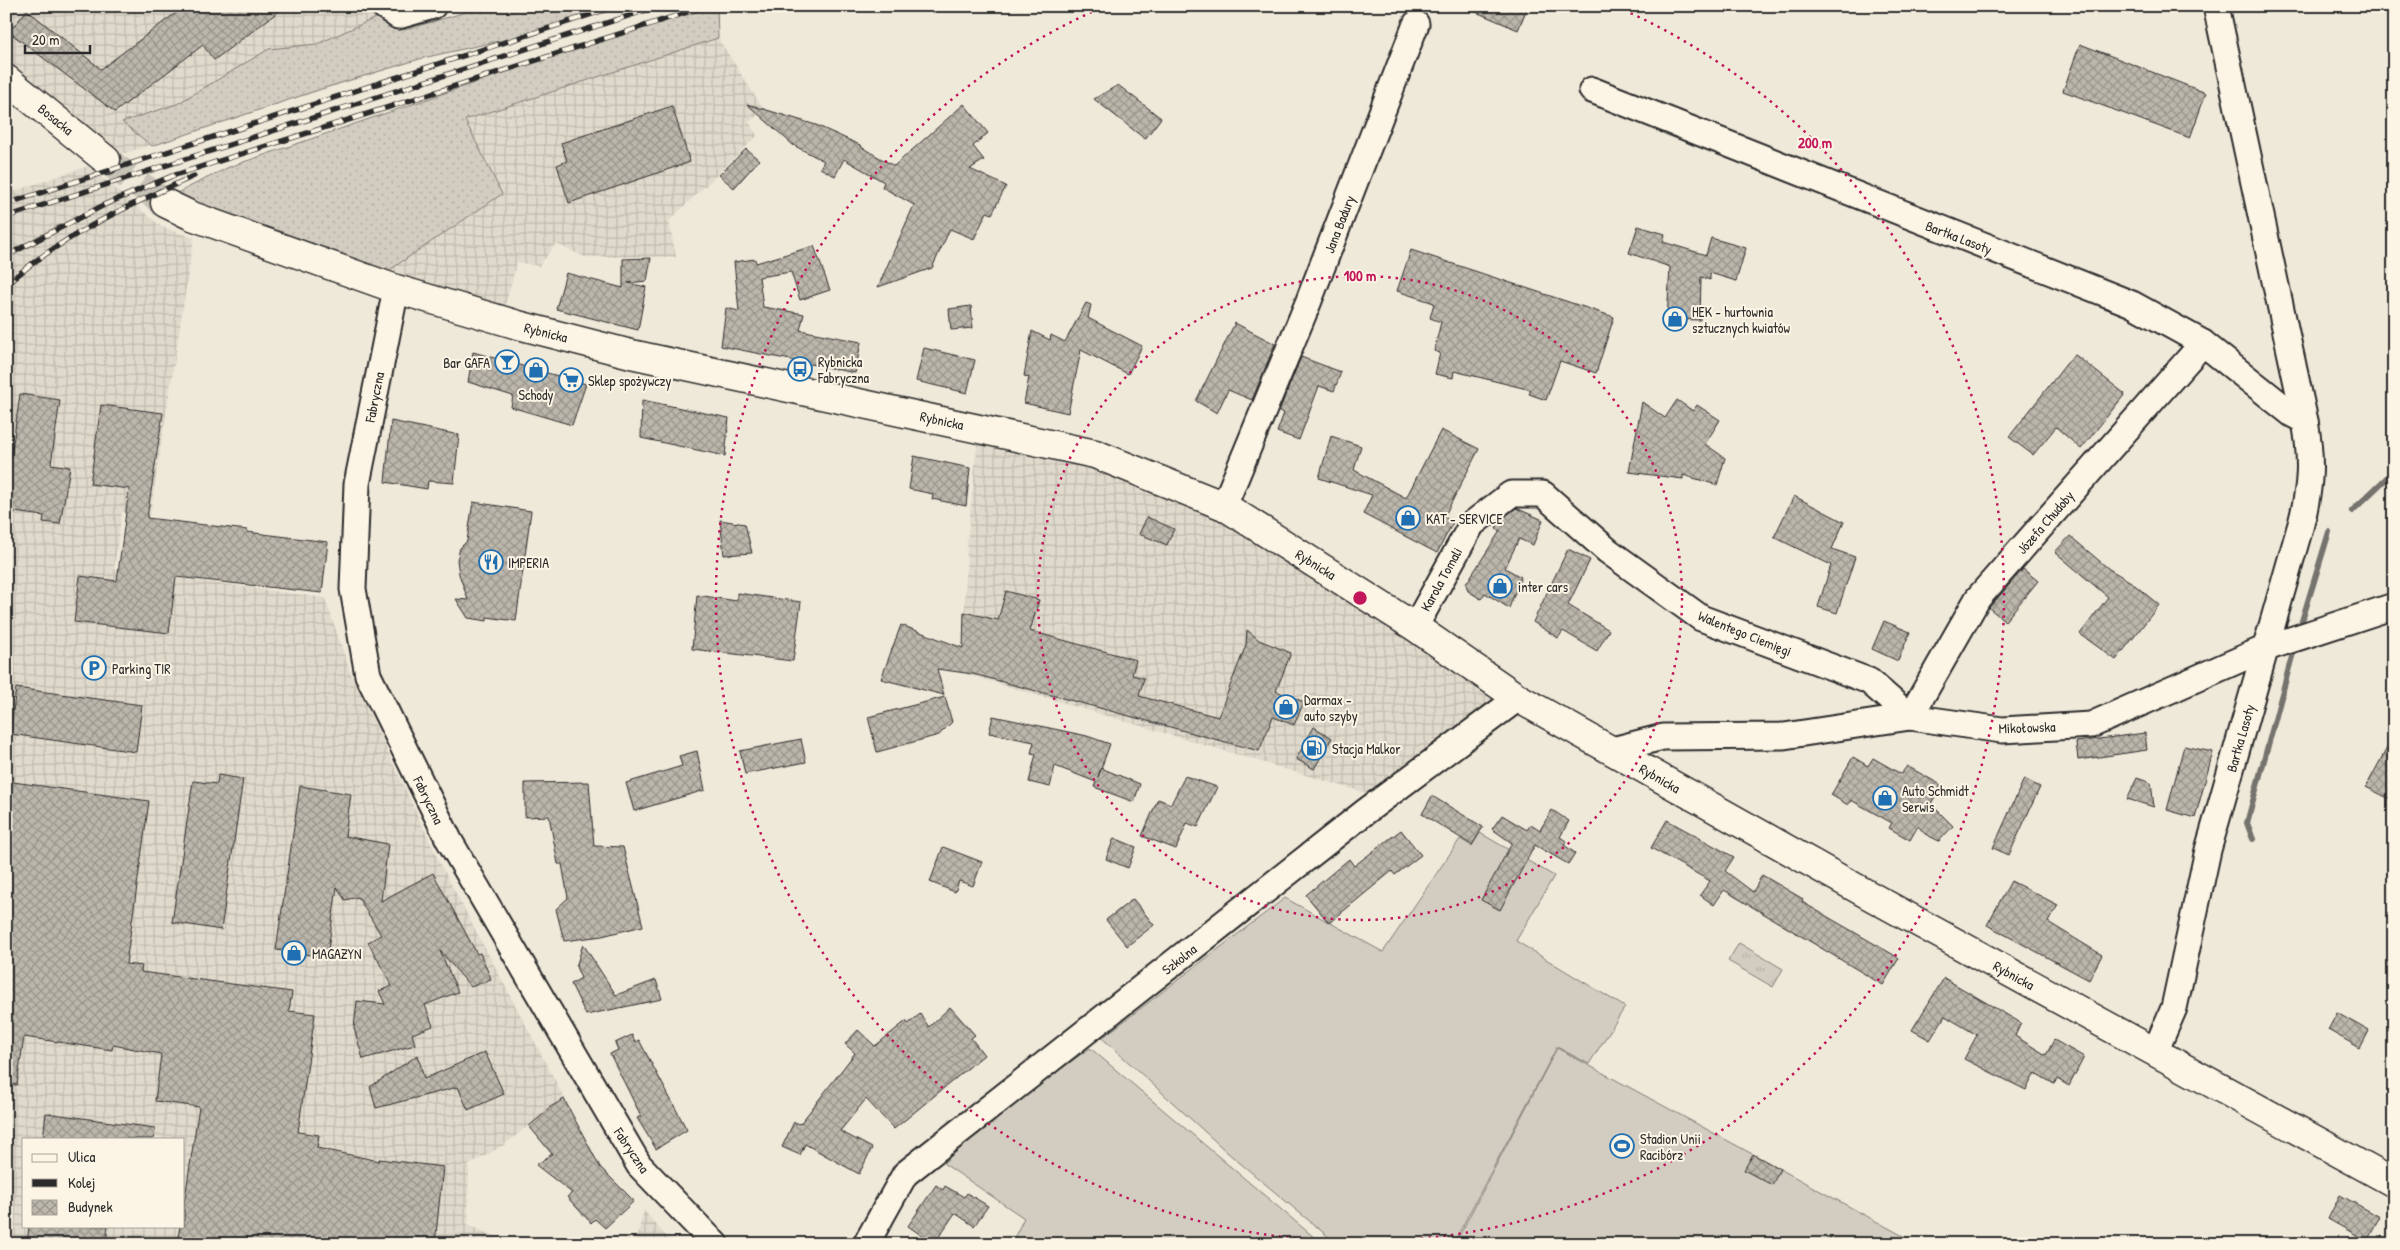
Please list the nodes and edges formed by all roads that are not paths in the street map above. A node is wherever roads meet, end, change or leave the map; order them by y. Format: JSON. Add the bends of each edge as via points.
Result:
{"nodes":[{"id":1,"x":384,"y":6,"type":"edge"},
{"id":2,"x":433,"y":6,"type":"edge"},
{"id":3,"x":2216,"y":6,"type":"edge"},
{"id":4,"x":1416,"y":24,"type":"dead end"},
{"id":5,"x":6,"y":79,"type":"edge"},
{"id":6,"x":1592,"y":90,"type":"dead end"},
{"id":7,"x":106,"y":160,"type":"tunnel mouth"},
{"id":8,"x":165,"y":203,"type":"tunnel mouth"},
{"id":9,"x":396,"y":289,"type":"junction"},
{"id":10,"x":2203,"y":343,"type":"junction"},
{"id":11,"x":2306,"y":421,"type":"junction"},
{"id":12,"x":1543,"y":494,"type":"joint"},
{"id":13,"x":1224,"y":506,"type":"junction"},
{"id":14,"x":2394,"y":606,"type":"edge"},
{"id":15,"x":1414,"y":627,"type":"junction"},
{"id":16,"x":2266,"y":648,"type":"junction"},
{"id":17,"x":1518,"y":698,"type":"junction"},
{"id":18,"x":1910,"y":717,"type":"junction"},
{"id":19,"x":1612,"y":750,"type":"junction"},
{"id":20,"x":2155,"y":1052,"type":"junction"},
{"id":21,"x":2394,"y":1183,"type":"edge"},
{"id":22,"x":715,"y":1244,"type":"edge"},
{"id":23,"x":866,"y":1244,"type":"edge"}],
"edges":[{"from":1,"to":2,"type":"street","via":[[398,16]]},
{"from":3,"to":11,"type":"street","name":"Bartka Lasoty"},
{"from":4,"to":13,"type":"street","name":"Jana Badury","via":[[1305,312]]},
{"from":5,"to":7,"type":"street","name":"Bosacka"},
{"from":6,"to":10,"type":"street","name":"Bartka Lasoty","via":[[2132,304]]},
{"from":8,"to":9,"type":"street","name":"Rybnicka","via":[[192,216]]},
{"from":9,"to":13,"type":"street","name":"Rybnicka","via":[[625,352],[1094,454]]},
{"from":9,"to":22,"type":"street","name":"Fabryczna","via":[[357,484],[353,589],[368,675],[449,840],[638,1165]]},
{"from":10,"to":11,"type":"street","name":"Bartka Lasoty","via":[[2292,414]]},
{"from":10,"to":18,"type":"street","name":"Józefa Chudoby","via":[[1978,598]]},
{"from":11,"to":16,"type":"street","name":"Bartka Lasoty","via":[[2311,453],[2306,506]]},
{"from":12,"to":15,"type":"street","name":"Karola Tomali","via":[[1511,494],[1472,524]]},
{"from":12,"to":18,"type":"street","name":"Walentego Ciemięgi","via":[[1608,551],[1701,618],[1869,681]]},
{"from":13,"to":15,"type":"street","name":"Rybnicka"},
{"from":14,"to":16,"type":"street","name":"Mikołowska"},
{"from":15,"to":17,"type":"street","name":"Rybnicka"},
{"from":16,"to":18,"type":"street","name":"Mikołowska","via":[[2091,724],[2002,730]]},
{"from":16,"to":20,"type":"street","name":"Bartka Lasoty","via":[[2200,881],[2174,1008]]},
{"from":17,"to":19,"type":"street","name":"Rybnicka"},
{"from":17,"to":23,"type":"street","name":"Szkolna","via":[[1365,812],[905,1174]]},
{"from":18,"to":19,"type":"street","name":"Mikołowska","via":[[1784,736],[1663,737]]},
{"from":19,"to":20,"type":"street","name":"Rybnicka"},
{"from":20,"to":21,"type":"street","name":"Rybnicka"}]}
